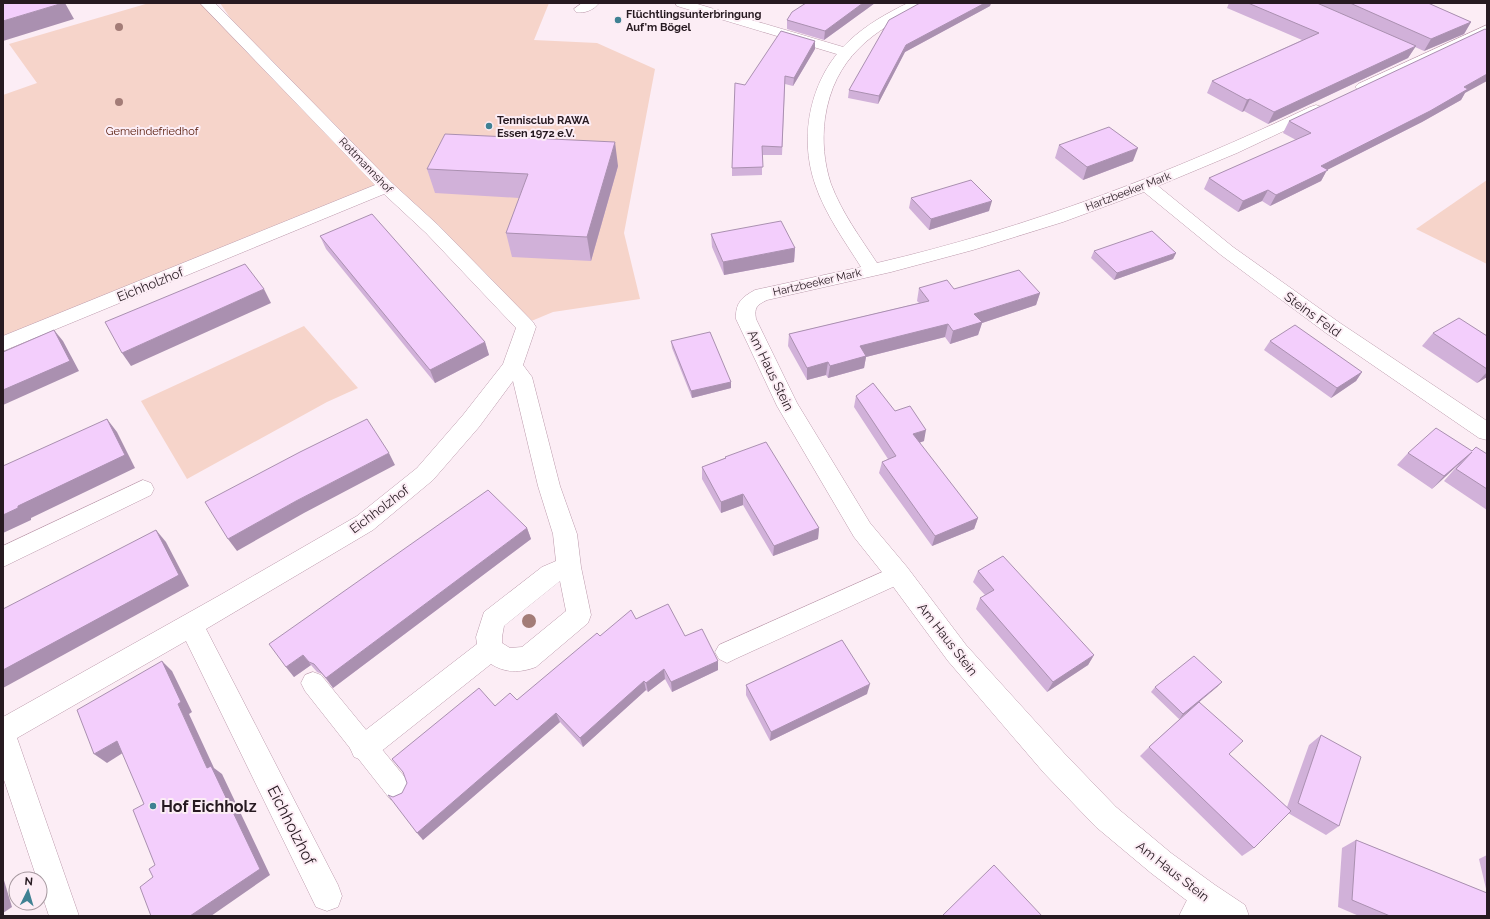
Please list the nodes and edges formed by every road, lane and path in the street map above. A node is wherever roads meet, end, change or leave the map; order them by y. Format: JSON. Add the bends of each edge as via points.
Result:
{"nodes":[{"id":1,"x":207,"y":3,"type":"edge"},
{"id":2,"x":681,"y":3,"type":"edge"},
{"id":3,"x":919,"y":3,"type":"edge"},
{"id":4,"x":1487,"y":29,"type":"edge"},
{"id":5,"x":845,"y":52,"type":"junction"},
{"id":6,"x":1146,"y":185,"type":"junction"},
{"id":7,"x":386,"y":187,"type":"junction"},
{"id":8,"x":872,"y":270,"type":"junction"},
{"id":9,"x":750,"y":301,"type":"joint"},
{"id":10,"x":526,"y":327,"type":"joint"},
{"id":11,"x":3,"y":344,"type":"edge"},
{"id":12,"x":512,"y":367,"type":"junction"},
{"id":13,"x":1487,"y":432,"type":"edge"},
{"id":14,"x":143,"y":489,"type":"dead end"},
{"id":15,"x":3,"y":557,"type":"edge"},
{"id":16,"x":569,"y":567,"type":"junction"},
{"id":17,"x":898,"y":574,"type":"junction"},
{"id":18,"x":191,"y":624,"type":"junction"},
{"id":19,"x":490,"y":649,"type":"junction"},
{"id":20,"x":727,"y":652,"type":"dead end"},
{"id":21,"x":313,"y":683,"type":"dead end"},
{"id":22,"x":3,"y":732,"type":"edge"},
{"id":23,"x":3,"y":736,"type":"edge"},
{"id":24,"x":364,"y":748,"type":"junction"},
{"id":25,"x":399,"y":790,"type":"dead end"},
{"id":26,"x":327,"y":896,"type":"dead end"},
{"id":27,"x":1198,"y":906,"type":"edge"},
{"id":28,"x":64,"y":916,"type":"edge"},
{"id":29,"x":1234,"y":916,"type":"edge"}],
"edges":[{"from":1,"to":7,"type":"street","name":"Rottmannshof"},
{"from":2,"to":5,"type":"lane"},
{"from":3,"to":5,"type":"street","via":[[898,13]]},
{"from":4,"to":6,"type":"street","name":"Hartzbeeker Mark","via":[[1416,55],[1338,99],[1209,159]]},
{"from":5,"to":8,"type":"street","via":[[833,70],[820,100],[814,133],[819,171],[832,204]]},
{"from":6,"to":8,"type":"street","name":"Hartzbeeker Mark","via":[[1044,222],[967,246]]},
{"from":6,"to":13,"type":"street","name":"Steins Feld","via":[[1227,251],[1332,328]]},
{"from":7,"to":10,"type":"street","name":"Rottmannshof","via":[[432,229]]},
{"from":7,"to":11,"type":"street","name":"Eichholzhof"},
{"from":8,"to":9,"type":"street","name":"Hartzbeeker Mark","via":[[762,295]]},
{"from":9,"to":17,"type":"street","name":"Am Haus Stein","via":[[744,310],[746,319],[788,406],[862,530]]},
{"from":10,"to":12,"type":"street","name":"Eichholzhof"},
{"from":12,"to":16,"type":"street","via":[[522,377],[549,486],[565,534]]},
{"from":12,"to":18,"type":"street","name":"Eichholzhof","via":[[425,474],[365,523]]},
{"from":14,"to":15,"type":"street"},
{"from":16,"to":19,"type":"street","via":[[551,574],[493,620],[489,636]]},
{"from":16,"to":19,"type":"street","via":[[579,615],[527,659],[507,660]]},
{"from":17,"to":20,"type":"lane"},
{"from":17,"to":27,"type":"street","name":"Am Haus Stein","via":[[957,653],[1054,763]]},
{"from":18,"to":22,"type":"street","name":"Eichholzhof"},
{"from":18,"to":26,"type":"street","name":"Eichholzhof"},
{"from":19,"to":24,"type":"street"},
{"from":21,"to":24,"type":"lane"},
{"from":23,"to":28,"type":"street"},
{"from":24,"to":25,"type":"lane"},
{"from":27,"to":29,"type":"street","name":"Am Haus Stein"}]}
